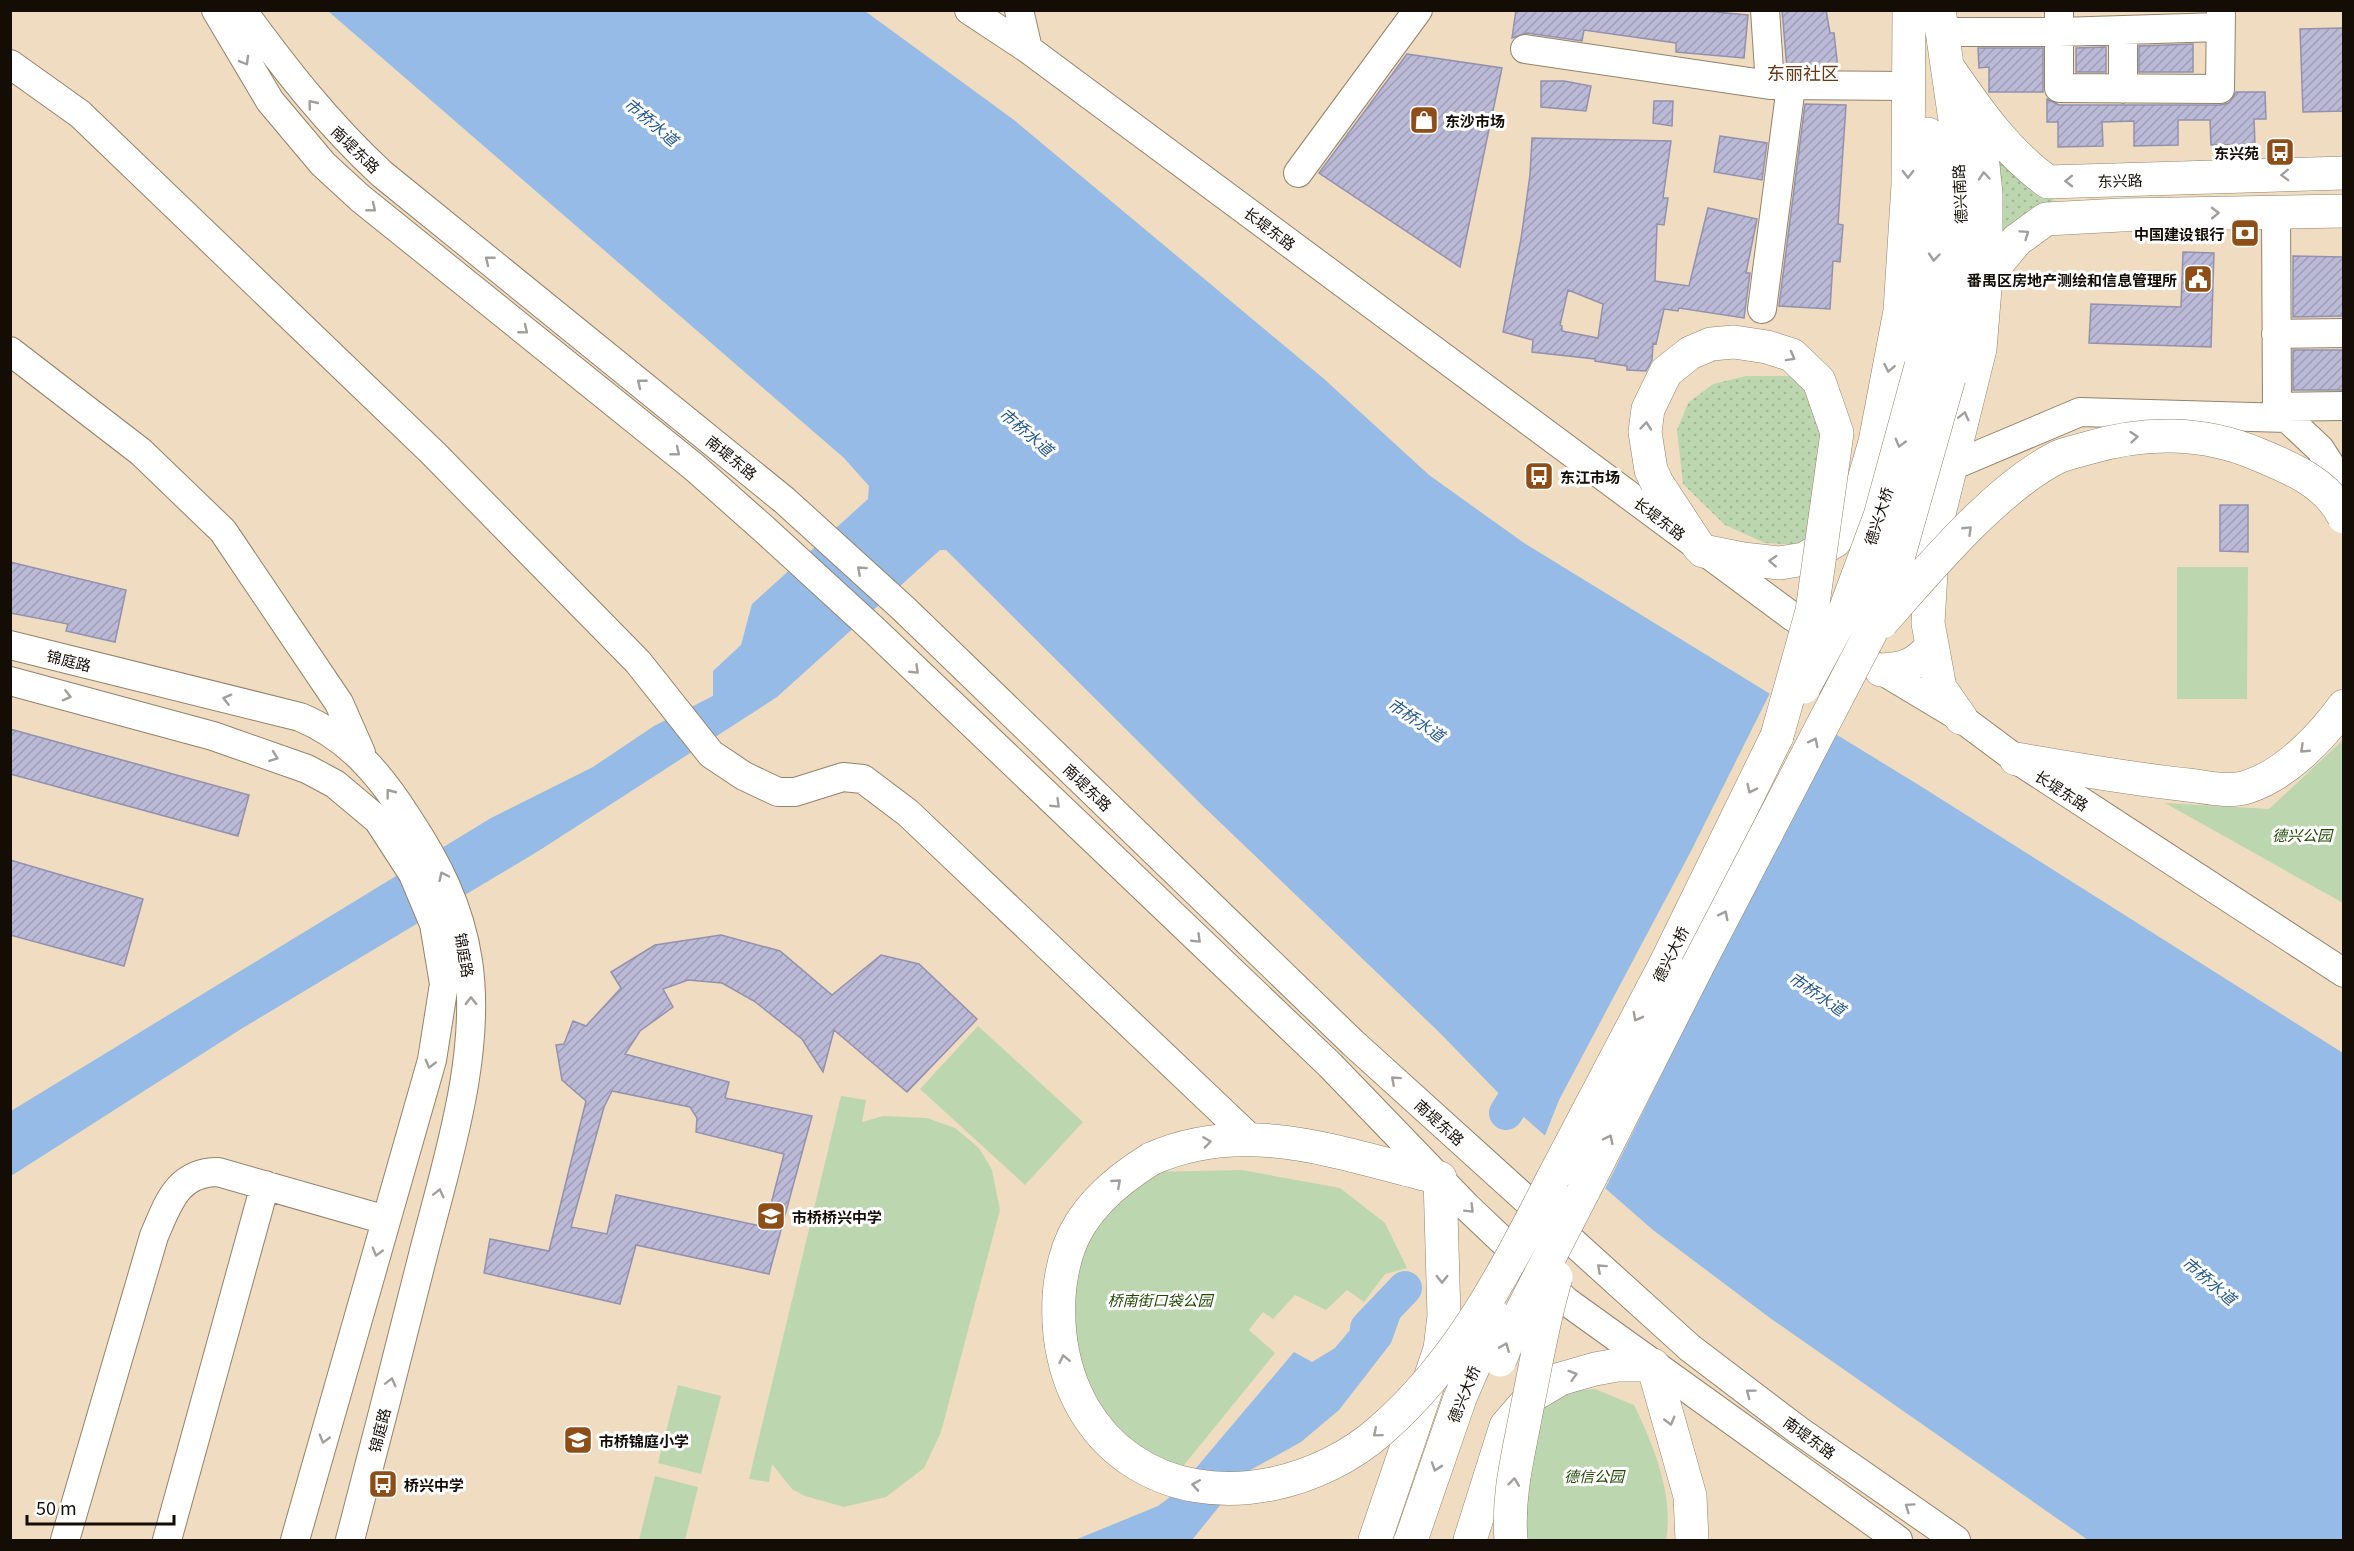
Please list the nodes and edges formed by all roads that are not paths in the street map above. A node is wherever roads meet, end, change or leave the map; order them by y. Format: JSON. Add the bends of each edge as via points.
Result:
{"nodes":[{"id":1,"x":216,"y":10,"type":"edge"},
{"id":2,"x":242,"y":10,"type":"edge"},
{"id":3,"x":969,"y":10,"type":"edge"},
{"id":4,"x":1019,"y":10,"type":"edge"},
{"id":5,"x":1418,"y":10,"type":"edge"},
{"id":6,"x":1765,"y":10,"type":"edge"},
{"id":7,"x":1910,"y":10,"type":"edge"},
{"id":8,"x":2221,"y":19,"type":"edge"},
{"id":9,"x":1941,"y":21,"type":"edge"},
{"id":10,"x":2059,"y":21,"type":"edge"},
{"id":11,"x":2140,"y":23,"type":"edge"},
{"id":12,"x":1028,"y":49,"type":"junction"},
{"id":13,"x":1525,"y":49,"type":"dead end"},
{"id":14,"x":10,"y":64,"type":"edge"},
{"id":15,"x":1949,"y":69,"type":"junction"},
{"id":16,"x":1781,"y":85,"type":"junction"},
{"id":17,"x":1908,"y":86,"type":"junction"},
{"id":18,"x":2123,"y":89,"type":"junction"},
{"id":19,"x":1968,"y":98,"type":"junction"},
{"id":20,"x":1298,"y":173,"type":"dead end"},
{"id":21,"x":2343,"y":173,"type":"edge"},
{"id":22,"x":2343,"y":212,"type":"edge"},
{"id":23,"x":2276,"y":213,"type":"junction"},
{"id":24,"x":1986,"y":277,"type":"junction"},
{"id":25,"x":1761,"y":309,"type":"dead end"},
{"id":26,"x":2343,"y":333,"type":"edge"},
{"id":27,"x":2276,"y":334,"type":"junction"},
{"id":28,"x":10,"y":351,"type":"edge"},
{"id":29,"x":1935,"y":372,"type":"junction"},
{"id":30,"x":2343,"y":406,"type":"edge"},
{"id":31,"x":2287,"y":418,"type":"junction"},
{"id":32,"x":2343,"y":422,"type":"edge"},
{"id":33,"x":1952,"y":465,"type":"junction"},
{"id":34,"x":2343,"y":486,"type":"edge"},
{"id":35,"x":1854,"y":514,"type":"junction"},
{"id":36,"x":2343,"y":517,"type":"edge"},
{"id":37,"x":1934,"y":534,"type":"junction"},
{"id":38,"x":1701,"y":549,"type":"junction"},
{"id":39,"x":1870,"y":634,"type":"junction"},
{"id":40,"x":10,"y":645,"type":"edge"},
{"id":41,"x":1931,"y":647,"type":"junction"},
{"id":42,"x":1881,"y":670,"type":"junction"},
{"id":43,"x":10,"y":681,"type":"edge"},
{"id":44,"x":2343,"y":706,"type":"edge"},
{"id":45,"x":1961,"y":718,"type":"junction"},
{"id":46,"x":1777,"y":736,"type":"junction"},
{"id":47,"x":363,"y":757,"type":"junction"},
{"id":48,"x":2016,"y":759,"type":"junction"},
{"id":49,"x":412,"y":850,"type":"junction"},
{"id":50,"x":446,"y":919,"type":"junction"},
{"id":51,"x":2343,"y":973,"type":"edge"},
{"id":52,"x":1251,"y":1139,"type":"junction"},
{"id":53,"x":1440,"y":1178,"type":"junction"},
{"id":54,"x":1552,"y":1180,"type":"junction"},
{"id":55,"x":265,"y":1185,"type":"junction"},
{"id":56,"x":1582,"y":1192,"type":"junction"},
{"id":57,"x":386,"y":1220,"type":"junction"},
{"id":58,"x":1653,"y":1365,"type":"junction"},
{"id":59,"x":1862,"y":1530,"type":"edge"},
{"id":60,"x":65,"y":1540,"type":"edge"},
{"id":61,"x":167,"y":1540,"type":"edge"},
{"id":62,"x":295,"y":1540,"type":"edge"},
{"id":63,"x":350,"y":1540,"type":"edge"},
{"id":64,"x":1375,"y":1540,"type":"edge"},
{"id":65,"x":1412,"y":1540,"type":"edge"},
{"id":66,"x":1435,"y":1540,"type":"edge"},
{"id":67,"x":1470,"y":1540,"type":"edge"},
{"id":68,"x":1511,"y":1540,"type":"edge"},
{"id":69,"x":1692,"y":1540,"type":"edge"},
{"id":70,"x":1898,"y":1540,"type":"edge"},
{"id":71,"x":1956,"y":1540,"type":"edge"}],
"edges":[{"from":1,"to":53,"type":"street","one_way":true,"via":[[270,101],[323,164],[694,467],[765,530],[1330,1065]]},
{"from":71,"to":2,"type":"street","name":"南堤东路","one_way":true,"via":[[1789,1423],[1690,1348],[1624,1290],[1353,1042],[904,609],[784,500],[382,174],[320,113]]},
{"from":3,"to":12,"type":"street","name":"长堤东路"},
{"from":4,"to":12,"type":"street"},
{"from":5,"to":20,"type":"street"},
{"from":6,"to":16,"type":"street"},
{"from":7,"to":17,"type":"main road"},
{"from":7,"to":29,"type":"main road","name":"德兴南路","one_way":true,"via":[[1928,123],[1935,250]]},
{"from":8,"to":11,"type":"street"},
{"from":8,"to":18,"type":"street","via":[[2220,90]]},
{"from":9,"to":10,"type":"street"},
{"from":9,"to":15,"type":"main road","name":"德兴南路"},
{"from":10,"to":11,"type":"street"},
{"from":10,"to":18,"type":"street","via":[[2059,88]]},
{"from":11,"to":18,"type":"street"},
{"from":12,"to":38,"type":"street","name":"长堤东路"},
{"from":13,"to":16,"type":"street"},
{"from":14,"to":52,"type":"street","via":[[80,114],[400,420],[638,662],[711,754],[778,792],[795,792],[831,780],[863,779],[908,813]]},
{"from":15,"to":19,"type":"main road","name":"东兴路"},
{"from":15,"to":29,"type":"main road","name":"德兴南路","via":[[1961,247]]},
{"from":16,"to":17,"type":"street"},
{"from":16,"to":25,"type":"street"},
{"from":17,"to":35,"type":"main road","one_way":true,"via":[[1908,185],[1900,311],[1875,442]]},
{"from":21,"to":19,"type":"main road","name":"东兴路","one_way":true,"via":[[2048,182],[2011,151]]},
{"from":24,"to":19,"type":"main road","one_way":true,"via":[[1986,194],[1981,146]]},
{"from":22,"to":23,"type":"main road"},
{"from":24,"to":23,"type":"main road","one_way":true,"via":[[2017,240],[2046,219]]},
{"from":23,"to":27,"type":"street"},
{"from":33,"to":24,"type":"main road","one_way":true,"via":[[1980,349]]},
{"from":26,"to":27,"type":"street"},
{"from":27,"to":30,"type":"street","via":[[2277,407]]},
{"from":28,"to":47,"type":"street","via":[[141,452],[224,531],[339,703]]},
{"from":29,"to":39,"type":"main road","name":"德兴大桥","bridge":true,"via":[[1898,558]]},
{"from":29,"to":46,"type":"main road","name":"德兴大桥","one_way":true,"bridge":true,"via":[[1844,613]]},
{"from":31,"to":32,"type":"street"},
{"from":31,"to":33,"type":"street","via":[[2080,412]]},
{"from":31,"to":34,"type":"street","via":[[2320,449]]},
{"from":33,"to":37,"type":"main road"},
{"from":35,"to":37,"type":"main road","via":[[1855,537],[1870,556],[1906,556]]},
{"from":35,"to":38,"type":"main road","one_way":true,"via":[[1835,542],[1804,559],[1780,563]]},
{"from":39,"to":36,"type":"main road","one_way":true,"bridge":true,"via":[[1937,560],[2025,478],[2058,457],[2120,438],[2169,434],[2241,447],[2284,465],[2322,488]]},
{"from":37,"to":41,"type":"main road","via":[[1928,623]]},
{"from":38,"to":42,"type":"street","name":"长堤东路","via":[[1793,617]]},
{"from":38,"to":46,"type":"main road","one_way":true,"bridge":true,"via":[[1652,470],[1645,432],[1648,409],[1666,372],[1711,344],[1734,342],[1792,356],[1819,381],[1837,433],[1812,611]]},
{"from":56,"to":39,"type":"main road","name":"德兴大桥","one_way":true,"bridge":true},
{"from":47,"to":40,"type":"street","name":"锦庭路","one_way":true,"via":[[326,728],[300,717]]},
{"from":41,"to":42,"type":"main road","via":[[1921,659],[1903,669]]},
{"from":41,"to":45,"type":"main road","via":[[1940,688]]},
{"from":42,"to":45,"type":"street","name":"长堤东路"},
{"from":43,"to":49,"type":"street","name":"锦庭路","one_way":true,"via":[[213,736],[307,769],[335,784]]},
{"from":44,"to":48,"type":"main road","one_way":true,"via":[[2299,755],[2245,788],[2133,780]]},
{"from":45,"to":48,"type":"street","name":"长堤东路"},
{"from":46,"to":54,"type":"main road","name":"德兴大桥","one_way":true,"via":[[1670,955]]},
{"from":49,"to":47,"type":"street","name":"锦庭路","one_way":true,"via":[[401,806]]},
{"from":48,"to":51,"type":"street","name":"长堤东路"},
{"from":49,"to":50,"type":"street","name":"锦庭路","via":[[413,874]]},
{"from":50,"to":57,"type":"street","name":"锦庭路","one_way":true,"via":[[439,1027]]},
{"from":63,"to":50,"type":"street","name":"锦庭路","one_way":true,"via":[[450,1151],[464,1074],[471,1022],[470,981]]},
{"from":52,"to":53,"type":"main road","via":[[1312,1147]]},
{"from":54,"to":52,"type":"main road","one_way":true,"bridge":true,"via":[[1502,1278],[1455,1350],[1381,1430],[1356,1449],[1300,1477],[1242,1490],[1191,1485],[1154,1473],[1111,1445],[1088,1419],[1072,1389],[1063,1359],[1059,1289],[1069,1246],[1099,1200],[1120,1179],[1151,1159],[1198,1143]]},
{"from":53,"to":58,"type":"street","one_way":true,"via":[[1566,1301]]},
{"from":53,"to":64,"type":"main road","one_way":true,"via":[[1444,1316],[1440,1349]]},
{"from":54,"to":65,"type":"main road","name":"德兴大桥","one_way":true,"bridge":true,"via":[[1460,1398]]},
{"from":55,"to":57,"type":"street"},
{"from":55,"to":60,"type":"street","via":[[218,1172],[203,1172],[191,1176],[167,1206],[154,1236]]},
{"from":55,"to":61,"type":"street"},
{"from":66,"to":56,"type":"main road","name":"德兴大桥","one_way":true,"bridge":true,"via":[[1512,1330]]},
{"from":68,"to":56,"type":"main road","one_way":true,"bridge":true,"via":[[1514,1478],[1544,1315]]},
{"from":57,"to":62,"type":"street","name":"锦庭路","one_way":true},
{"from":58,"to":59,"type":"street"},
{"from":67,"to":58,"type":"main road","one_way":true,"via":[[1506,1426],[1533,1395],[1560,1379],[1595,1368]]},
{"from":58,"to":69,"type":"main road","one_way":true,"via":[[1690,1496]]},
{"from":59,"to":70,"type":"street"}]}
